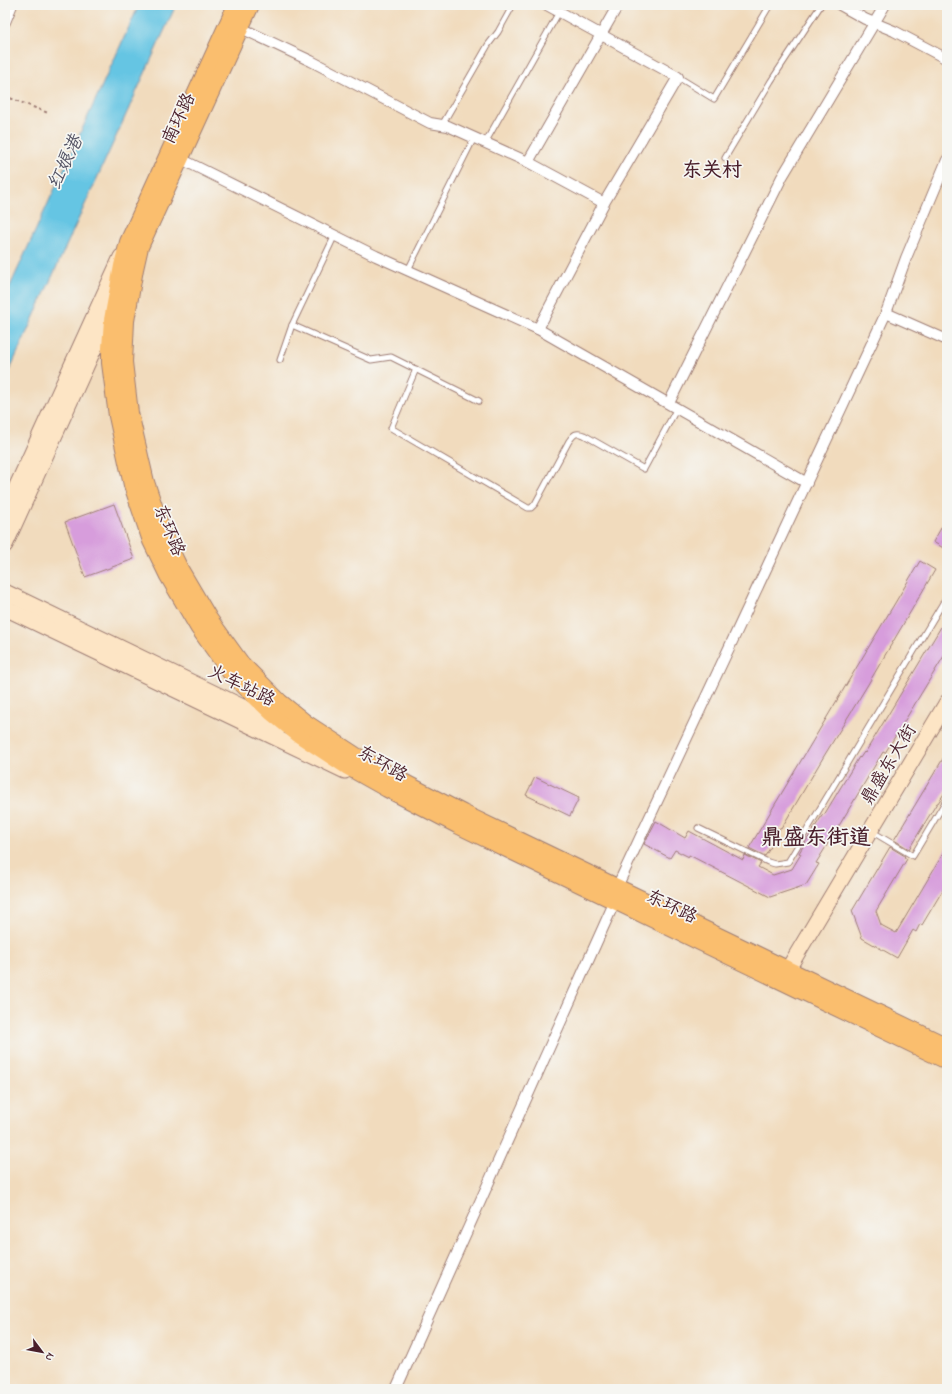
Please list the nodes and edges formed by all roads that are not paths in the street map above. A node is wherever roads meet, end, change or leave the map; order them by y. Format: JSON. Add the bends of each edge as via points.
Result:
{"nodes":[{"id":1,"x":12,"y":5,"type":"edge"},
{"id":2,"x":236,"y":5,"type":"edge"},
{"id":3,"x":251,"y":5,"type":"edge"},
{"id":4,"x":513,"y":5,"type":"edge"},
{"id":5,"x":547,"y":5,"type":"edge"},
{"id":6,"x":618,"y":5,"type":"edge"},
{"id":7,"x":770,"y":5,"type":"edge"},
{"id":8,"x":821,"y":5,"type":"edge"},
{"id":9,"x":840,"y":5,"type":"edge"},
{"id":10,"x":885,"y":5,"type":"edge"},
{"id":11,"x":559,"y":12,"type":"junction"},
{"id":12,"x":5,"y":22,"type":"edge"},
{"id":13,"x":874,"y":23,"type":"junction"},
{"id":14,"x":241,"y":28,"type":"junction"},
{"id":15,"x":601,"y":35,"type":"junction"},
{"id":16,"x":947,"y":59,"type":"edge"},
{"id":17,"x":678,"y":77,"type":"junction"},
{"id":18,"x":442,"y":125,"type":"junction"},
{"id":19,"x":474,"y":138,"type":"junction"},
{"id":20,"x":485,"y":143,"type":"junction"},
{"id":21,"x":725,"y":158,"type":"dead end"},
{"id":22,"x":181,"y":159,"type":"junction"},
{"id":23,"x":947,"y":160,"type":"edge"},
{"id":24,"x":528,"y":162,"type":"junction"},
{"id":25,"x":604,"y":203,"type":"junction"},
{"id":26,"x":335,"y":235,"type":"junction"},
{"id":27,"x":134,"y":244,"type":"junction"},
{"id":28,"x":408,"y":270,"type":"junction"},
{"id":29,"x":115,"y":302,"type":"junction"},
{"id":30,"x":886,"y":313,"type":"junction"},
{"id":31,"x":292,"y":326,"type":"junction"},
{"id":32,"x":538,"y":329,"type":"junction"},
{"id":33,"x":947,"y":340,"type":"edge"},
{"id":34,"x":280,"y":360,"type":"dead end"},
{"id":35,"x":416,"y":369,"type":"junction"},
{"id":36,"x":479,"y":401,"type":"dead end"},
{"id":37,"x":673,"y":405,"type":"junction"},
{"id":38,"x":807,"y":483,"type":"junction"},
{"id":39,"x":5,"y":512,"type":"edge"},
{"id":40,"x":5,"y":545,"type":"edge"},
{"id":41,"x":5,"y":592,"type":"edge"},
{"id":42,"x":947,"y":596,"type":"edge"},
{"id":43,"x":5,"y":608,"type":"edge"},
{"id":44,"x":947,"y":702,"type":"edge"},
{"id":45,"x":295,"y":732,"type":"junction"},
{"id":46,"x":947,"y":799,"type":"edge"},
{"id":47,"x":460,"y":819,"type":"junction"},
{"id":48,"x":698,"y":828,"type":"dead end"},
{"id":49,"x":871,"y":830,"type":"junction"},
{"id":50,"x":616,"y":894,"type":"junction"},
{"id":51,"x":788,"y":970,"type":"junction"},
{"id":52,"x":947,"y":1046,"type":"edge"},
{"id":53,"x":947,"y":1061,"type":"edge"},
{"id":54,"x":396,"y":1389,"type":"edge"}],
"edges":[{"from":1,"to":12,"type":"street"},
{"from":2,"to":27,"type":"main road","name":"南环路"},
{"from":3,"to":14,"type":"main road","name":"南环路"},
{"from":4,"to":18,"type":"lane"},
{"from":5,"to":11,"type":"street"},
{"from":6,"to":15,"type":"street"},
{"from":7,"to":17,"type":"lane","via":[[714,99]]},
{"from":8,"to":21,"type":"lane"},
{"from":9,"to":13,"type":"street"},
{"from":10,"to":13,"type":"street"},
{"from":11,"to":15,"type":"street"},
{"from":11,"to":20,"type":"lane"},
{"from":13,"to":16,"type":"street"},
{"from":13,"to":37,"type":"street","via":[[782,177]]},
{"from":14,"to":18,"type":"street","via":[[430,123]]},
{"from":14,"to":22,"type":"main road","name":"南环路"},
{"from":15,"to":17,"type":"street"},
{"from":15,"to":24,"type":"street"},
{"from":17,"to":25,"type":"street"},
{"from":18,"to":19,"type":"street"},
{"from":19,"to":20,"type":"street"},
{"from":19,"to":28,"type":"lane"},
{"from":20,"to":24,"type":"street"},
{"from":22,"to":26,"type":"street"},
{"from":22,"to":27,"type":"main road","name":"南环路"},
{"from":23,"to":30,"type":"street"},
{"from":24,"to":25,"type":"street"},
{"from":25,"to":32,"type":"street"},
{"from":26,"to":28,"type":"street"},
{"from":26,"to":31,"type":"lane"},
{"from":27,"to":29,"type":"main road","name":"东环路"},
{"from":27,"to":39,"type":"main road"},
{"from":27,"to":47,"type":"main road","name":"东环路","via":[[124,335],[128,395],[146,482],[164,536],[180,569],[210,620],[241,663],[280,702],[306,723],[355,755]]},
{"from":28,"to":32,"type":"street"},
{"from":29,"to":40,"type":"main road"},
{"from":29,"to":45,"type":"main road","name":"东环路","via":[[110,348],[114,397],[132,485],[151,541],[198,628],[230,672]]},
{"from":30,"to":33,"type":"street"},
{"from":30,"to":38,"type":"street"},
{"from":31,"to":34,"type":"lane"},
{"from":31,"to":35,"type":"lane","via":[[371,360],[391,357]]},
{"from":32,"to":37,"type":"street"},
{"from":35,"to":36,"type":"lane"},
{"from":35,"to":37,"type":"lane","via":[[391,428],[528,508],[535,504],[574,434],[584,435],[644,469]]},
{"from":37,"to":38,"type":"street"},
{"from":38,"to":50,"type":"street"},
{"from":41,"to":45,"type":"main road","name":"火车站路"},
{"from":42,"to":48,"type":"lane","via":[[788,862],[768,862]]},
{"from":43,"to":47,"type":"main road","name":"火车站路"},
{"from":44,"to":49,"type":"main road","name":"鼎盛东大街"},
{"from":45,"to":47,"type":"main road","name":"东环路","via":[[387,789]]},
{"from":46,"to":49,"type":"lane","via":[[913,856]]},
{"from":47,"to":50,"type":"main road","name":"东环路"},
{"from":49,"to":51,"type":"main road","name":"鼎盛东大街"},
{"from":50,"to":51,"type":"main road","name":"东环路"},
{"from":50,"to":53,"type":"main road","name":"东环路"},
{"from":50,"to":54,"type":"street"},
{"from":51,"to":52,"type":"main road","name":"东环路"}]}
